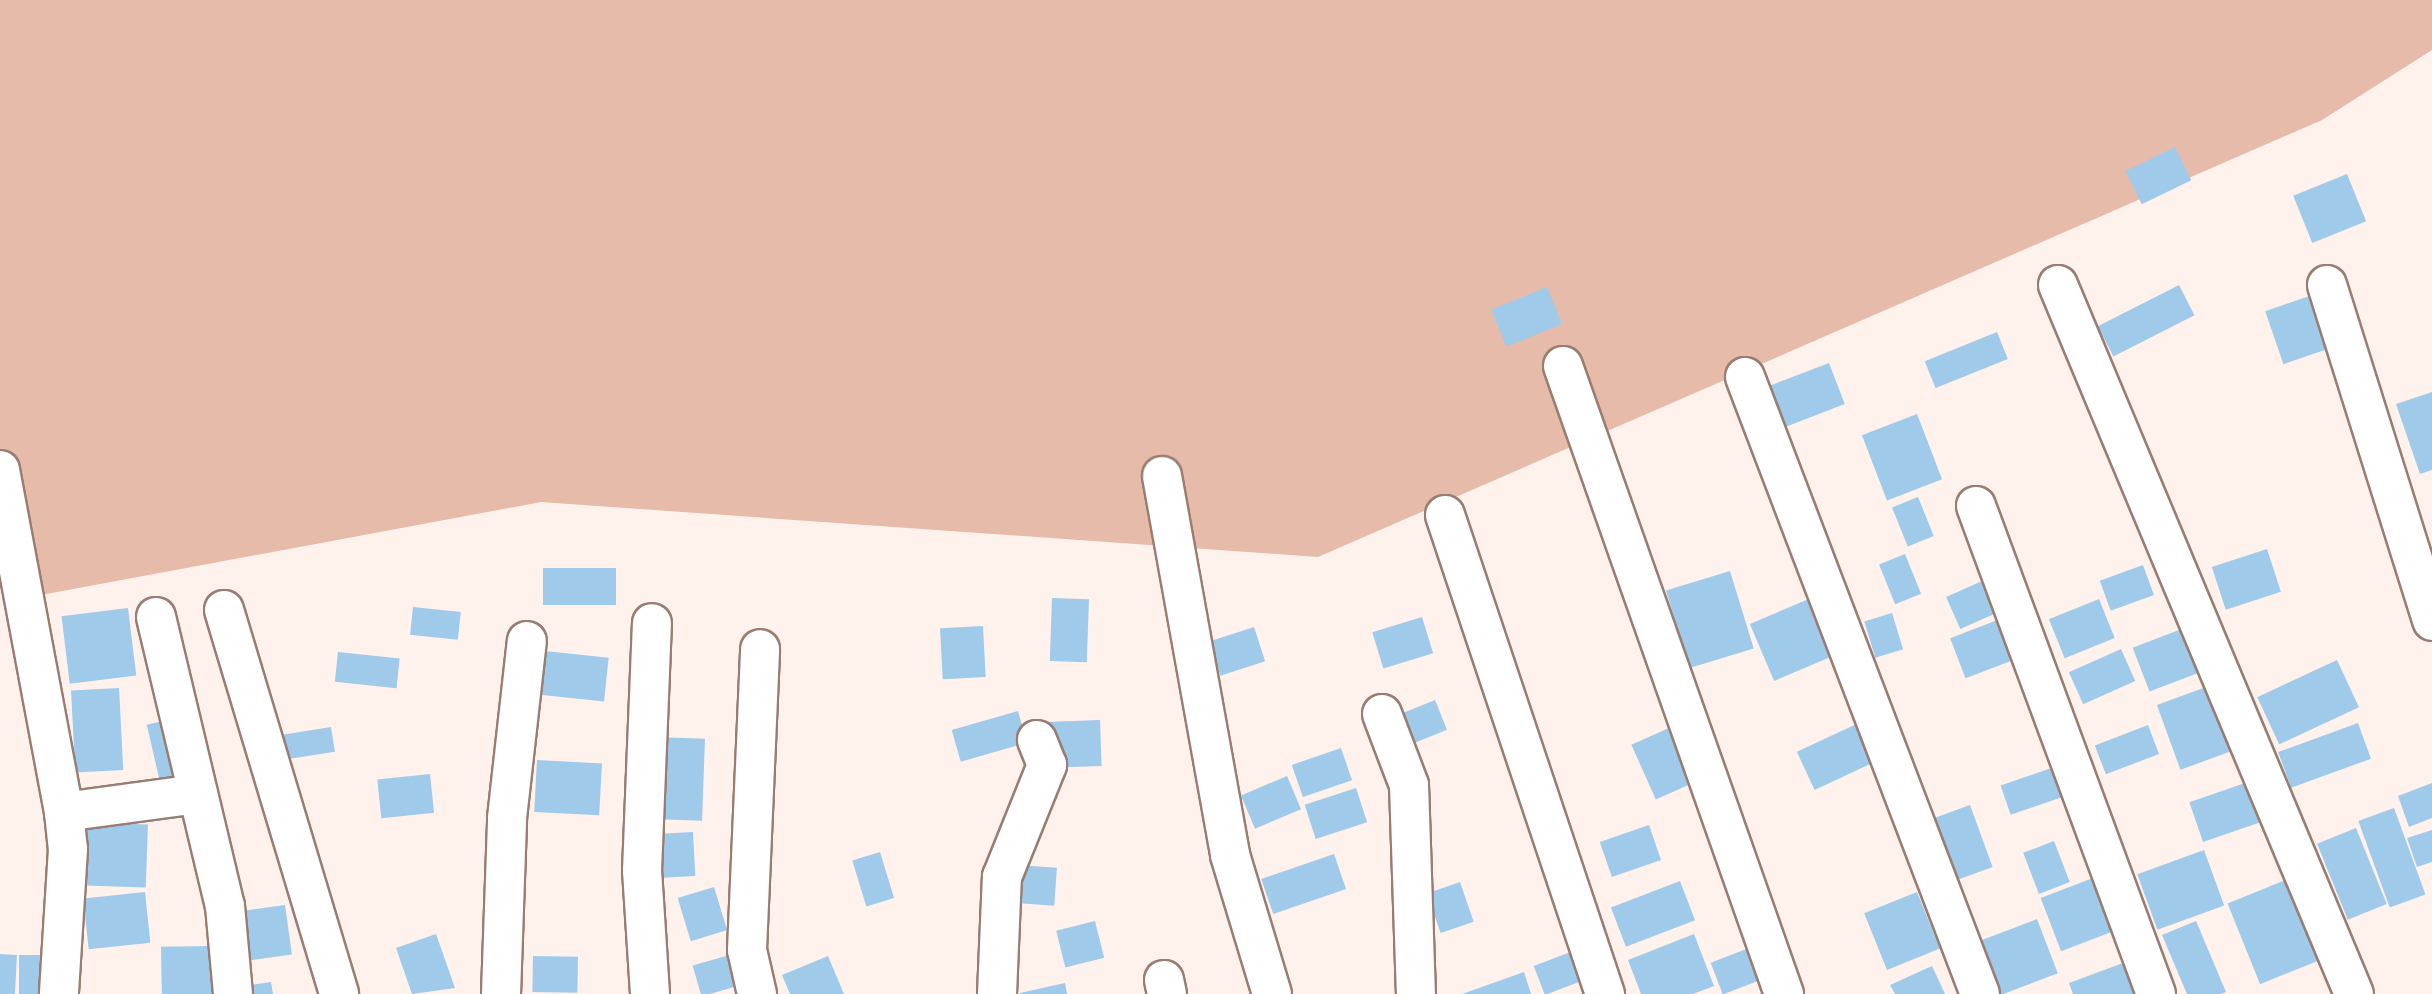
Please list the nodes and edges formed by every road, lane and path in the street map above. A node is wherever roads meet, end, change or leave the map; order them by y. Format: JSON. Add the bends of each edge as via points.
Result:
{"nodes":[{"id":1,"x":2057,"y":285,"type":"dead end"},
{"id":2,"x":2328,"y":285,"type":"dead end"},
{"id":3,"x":1563,"y":366,"type":"dead end"},
{"id":4,"x":1745,"y":377,"type":"dead end"},
{"id":5,"x":0,"y":470,"type":"edge"},
{"id":6,"x":1162,"y":476,"type":"dead end"},
{"id":7,"x":1976,"y":506,"type":"dead end"},
{"id":8,"x":1445,"y":515,"type":"dead end"},
{"id":9,"x":224,"y":610,"type":"dead end"},
{"id":10,"x":156,"y":617,"type":"dead end"},
{"id":11,"x":2432,"y":621,"type":"edge"},
{"id":12,"x":652,"y":623,"type":"dead end"},
{"id":13,"x":527,"y":641,"type":"dead end"},
{"id":14,"x":760,"y":649,"type":"dead end"},
{"id":15,"x":1382,"y":714,"type":"dead end"},
{"id":16,"x":1037,"y":740,"type":"dead end"},
{"id":17,"x":198,"y":794,"type":"junction"},
{"id":18,"x":64,"y":812,"type":"junction"},
{"id":19,"x":59,"y":994,"type":"edge"},
{"id":20,"x":233,"y":994,"type":"edge"},
{"id":21,"x":340,"y":994,"type":"edge"},
{"id":22,"x":501,"y":994,"type":"edge"},
{"id":23,"x":650,"y":994,"type":"edge"},
{"id":24,"x":757,"y":994,"type":"edge"},
{"id":25,"x":997,"y":994,"type":"edge"},
{"id":26,"x":1272,"y":994,"type":"edge"},
{"id":27,"x":1416,"y":994,"type":"edge"},
{"id":28,"x":1605,"y":994,"type":"edge"},
{"id":29,"x":1784,"y":994,"type":"edge"},
{"id":30,"x":1980,"y":994,"type":"edge"},
{"id":31,"x":2155,"y":994,"type":"edge"},
{"id":32,"x":2354,"y":994,"type":"edge"}],
"edges":[{"from":1,"to":32,"type":"street"},
{"from":2,"to":11,"type":"street"},
{"from":3,"to":29,"type":"street"},
{"from":4,"to":30,"type":"street"},
{"from":5,"to":18,"type":"street"},
{"from":6,"to":26,"type":"street","via":[[1230,855]]},
{"from":7,"to":31,"type":"street"},
{"from":8,"to":28,"type":"street"},
{"from":9,"to":21,"type":"street"},
{"from":10,"to":17,"type":"street"},
{"from":12,"to":23,"type":"street","via":[[642,871]]},
{"from":13,"to":22,"type":"street","via":[[507,818]]},
{"from":14,"to":24,"type":"street","via":[[747,950]]},
{"from":15,"to":27,"type":"street","via":[[1409,785]]},
{"from":16,"to":25,"type":"street","via":[[1047,765],[1002,877]]},
{"from":17,"to":18,"type":"street"},
{"from":17,"to":20,"type":"street","via":[[225,906]]},
{"from":18,"to":19,"type":"street","via":[[68,849]]}]}
